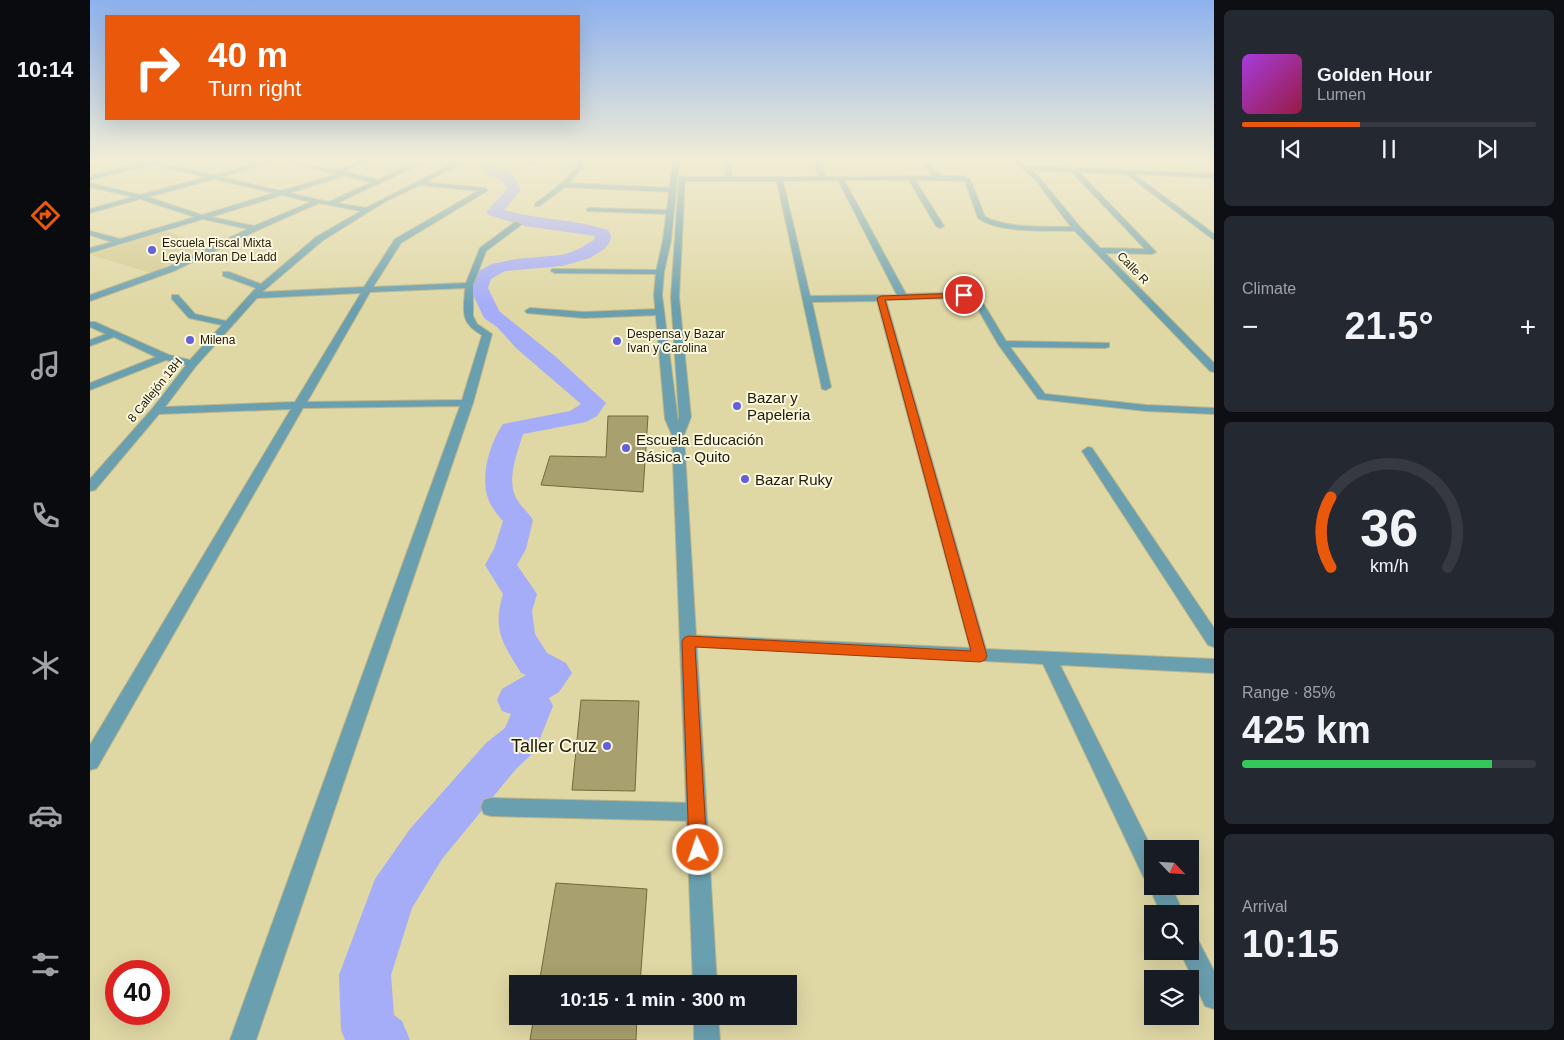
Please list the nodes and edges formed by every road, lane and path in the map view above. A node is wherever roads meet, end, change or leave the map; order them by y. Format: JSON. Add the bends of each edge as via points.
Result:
{"nodes":[{"id":1,"x":179,"y":210,"type":"edge"},
{"id":2,"x":227,"y":210,"type":"edge"},
{"id":3,"x":299,"y":210,"type":"edge"},
{"id":4,"x":367,"y":210,"type":"edge"},
{"id":5,"x":452,"y":210,"type":"edge"},
{"id":6,"x":589,"y":210,"type":"dead end"},
{"id":7,"x":680,"y":210,"type":"edge"},
{"id":8,"x":787,"y":210,"type":"edge"},
{"id":9,"x":857,"y":210,"type":"edge"},
{"id":10,"x":930,"y":210,"type":"edge"},
{"id":11,"x":979,"y":210,"type":"edge"},
{"id":12,"x":1061,"y":210,"type":"edge"},
{"id":13,"x":1112,"y":210,"type":"edge"},
{"id":14,"x":1176,"y":210,"type":"edge"},
{"id":15,"x":669,"y":212,"type":"joint"},
{"id":16,"x":203,"y":217,"type":"junction"},
{"id":17,"x":518,"y":224,"type":"dead end"},
{"id":18,"x":940,"y":226,"type":"dead end"},
{"id":19,"x":255,"y":228,"type":"junction"},
{"id":20,"x":1076,"y":229,"type":"junction"},
{"id":21,"x":90,"y":233,"type":"edge"},
{"id":22,"x":1214,"y":238,"type":"edge"},
{"id":23,"x":667,"y":240,"type":"junction"},
{"id":24,"x":678,"y":241,"type":"junction"},
{"id":25,"x":120,"y":242,"type":"junction"},
{"id":26,"x":1098,"y":250,"type":"junction"},
{"id":27,"x":90,"y":251,"type":"edge"},
{"id":28,"x":555,"y":271,"type":"dead end"},
{"id":29,"x":660,"y":272,"type":"junction"},
{"id":30,"x":226,"y":274,"type":"dead end"},
{"id":31,"x":469,"y":285,"type":"junction"},
{"id":32,"x":259,"y":291,"type":"junction"},
{"id":33,"x":366,"y":291,"type":"junction"},
{"id":34,"x":175,"y":297,"type":"dead end"},
{"id":35,"x":90,"y":298,"type":"edge"},
{"id":36,"x":881,"y":298,"type":"junction"},
{"id":37,"x":903,"y":298,"type":"junction"},
{"id":38,"x":806,"y":299,"type":"junction"},
{"id":39,"x":530,"y":311,"type":"dead end"},
{"id":40,"x":659,"y":312,"type":"junction"},
{"id":41,"x":92,"y":324,"type":"dead end"},
{"id":42,"x":228,"y":324,"type":"junction"},
{"id":43,"x":114,"y":334,"type":"junction"},
{"id":44,"x":90,"y":344,"type":"edge"},
{"id":45,"x":1003,"y":344,"type":"junction"},
{"id":46,"x":1105,"y":345,"type":"dead end"},
{"id":47,"x":165,"y":357,"type":"junction"},
{"id":48,"x":192,"y":364,"type":"junction"},
{"id":49,"x":1214,"y":369,"type":"edge"},
{"id":50,"x":90,"y":387,"type":"edge"},
{"id":51,"x":826,"y":387,"type":"dead end"},
{"id":52,"x":467,"y":403,"type":"junction"},
{"id":53,"x":300,"y":405,"type":"junction"},
{"id":54,"x":156,"y":411,"type":"junction"},
{"id":55,"x":1214,"y":411,"type":"edge"},
{"id":56,"x":678,"y":435,"type":"junction"},
{"id":57,"x":1088,"y":451,"type":"dead end"},
{"id":58,"x":90,"y":487,"type":"edge"},
{"id":59,"x":688,"y":641,"type":"junction"},
{"id":60,"x":1214,"y":641,"type":"edge"},
{"id":61,"x":980,"y":656,"type":"junction"},
{"id":62,"x":1049,"y":660,"type":"junction"},
{"id":63,"x":1214,"y":666,"type":"edge"},
{"id":64,"x":90,"y":762,"type":"edge"},
{"id":65,"x":491,"y":807,"type":"dead end"},
{"id":66,"x":696,"y":812,"type":"junction"},
{"id":67,"x":1144,"y":855,"type":"edge"},
{"id":68,"x":1196,"y":960,"type":"edge"},
{"id":69,"x":705,"y":975,"type":"edge"},
{"id":70,"x":1214,"y":997,"type":"edge"},
{"id":71,"x":706,"y":1025,"type":"edge"},
{"id":72,"x":243,"y":1040,"type":"edge"},
{"id":73,"x":707,"y":1040,"type":"edge"}],
"edges":[{"from":1,"to":16,"type":"street"},
{"from":2,"to":16,"type":"street"},
{"from":3,"to":19,"type":"street"},
{"from":4,"to":32,"type":"street","name":"8 Callejón 18H","via":[[319,239]]},
{"from":5,"to":33,"type":"street","via":[[398,241]]},
{"from":6,"to":15,"type":"street"},
{"from":7,"to":24,"type":"street"},
{"from":8,"to":38,"type":"street"},
{"from":9,"to":37,"type":"street"},
{"from":10,"to":18,"type":"street"},
{"from":11,"to":20,"type":"street","via":[[987,222]]},
{"from":12,"to":20,"type":"street","name":"Calle R"},
{"from":13,"to":26,"type":"street","via":[[1152,252]]},
{"from":14,"to":22,"type":"street"},
{"from":15,"to":23,"type":"street"},
{"from":16,"to":19,"type":"street"},
{"from":16,"to":25,"type":"street"},
{"from":17,"to":31,"type":"street","via":[[483,250]]},
{"from":19,"to":35,"type":"street","via":[[171,268]]},
{"from":20,"to":26,"type":"street","name":"Calle R"},
{"from":21,"to":25,"type":"street"},
{"from":23,"to":24,"type":"street"},
{"from":23,"to":29,"type":"street"},
{"from":24,"to":56,"type":"street","via":[[675,297],[685,417]]},
{"from":25,"to":27,"type":"street"},
{"from":26,"to":49,"type":"street","name":"Calle R"},
{"from":28,"to":29,"type":"street"},
{"from":29,"to":40,"type":"street"},
{"from":30,"to":32,"type":"street"},
{"from":31,"to":33,"type":"street"},
{"from":31,"to":52,"type":"street","via":[[468,316],[473,326],[488,334]]},
{"from":32,"to":33,"type":"street"},
{"from":32,"to":42,"type":"street","name":"8 Callejón 18H"},
{"from":33,"to":53,"type":"street"},
{"from":34,"to":42,"type":"street","via":[[192,316]]},
{"from":36,"to":37,"type":"street"},
{"from":36,"to":38,"type":"street"},
{"from":36,"to":61,"type":"street"},
{"from":37,"to":45,"type":"street","via":[[971,297],[977,300]]},
{"from":38,"to":51,"type":"street"},
{"from":39,"to":40,"type":"street","via":[[584,315]]},
{"from":40,"to":56,"type":"street","via":[[670,419]]},
{"from":41,"to":43,"type":"street"},
{"from":42,"to":48,"type":"street","name":"8 Callejón 18H"},
{"from":43,"to":44,"type":"street"},
{"from":43,"to":47,"type":"street"},
{"from":45,"to":46,"type":"street"},
{"from":45,"to":55,"type":"street","via":[[1042,397],[1146,408]]},
{"from":47,"to":48,"type":"street"},
{"from":47,"to":50,"type":"street"},
{"from":48,"to":54,"type":"street","name":"8 Callejón 18H"},
{"from":52,"to":53,"type":"street"},
{"from":52,"to":72,"type":"street"},
{"from":53,"to":54,"type":"street"},
{"from":53,"to":64,"type":"street"},
{"from":54,"to":58,"type":"street","name":"8 Callejón 18H"},
{"from":56,"to":59,"type":"street"},
{"from":57,"to":60,"type":"street"},
{"from":59,"to":61,"type":"street"},
{"from":59,"to":66,"type":"street"},
{"from":61,"to":62,"type":"street"},
{"from":62,"to":63,"type":"street"},
{"from":62,"to":67,"type":"street"},
{"from":65,"to":66,"type":"street"},
{"from":66,"to":69,"type":"street"},
{"from":68,"to":70,"type":"street"},
{"from":71,"to":73,"type":"street"}]}
